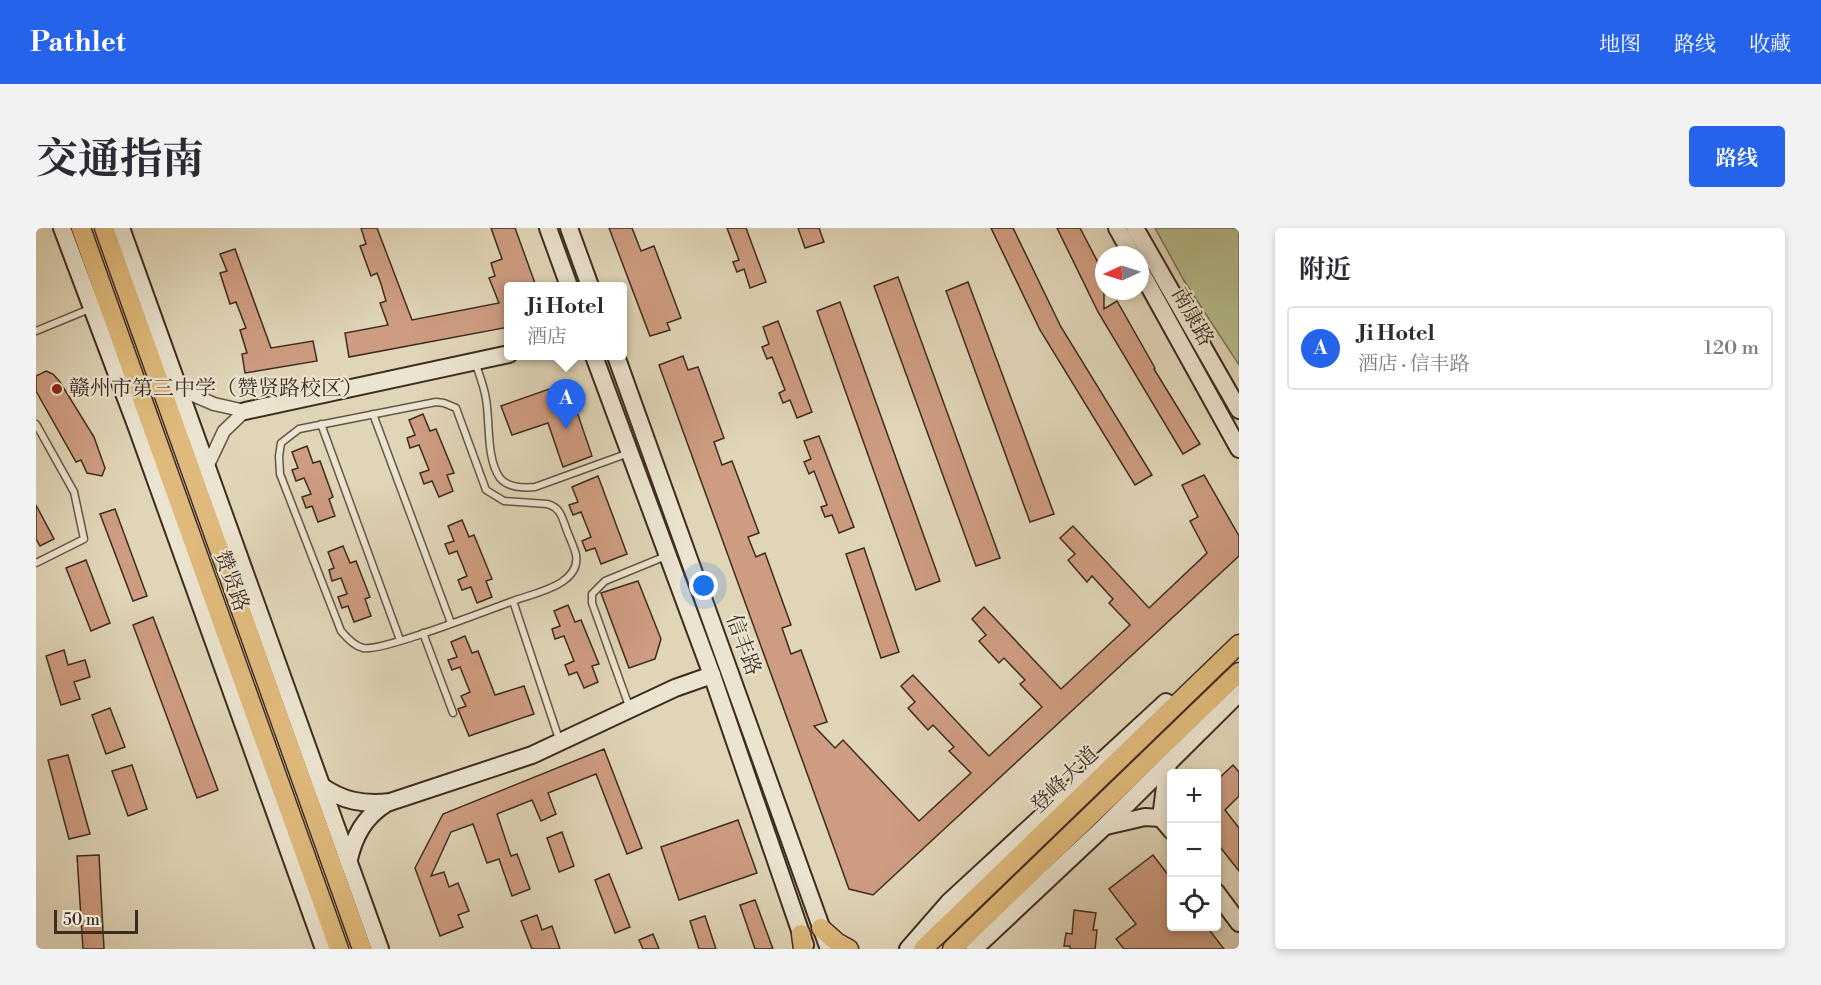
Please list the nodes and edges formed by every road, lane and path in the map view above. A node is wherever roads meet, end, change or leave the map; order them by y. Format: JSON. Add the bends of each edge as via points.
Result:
{"nodes":[{"id":1,"x":62,"y":228,"type":"edge"},
{"id":2,"x":81,"y":228,"type":"edge"},
{"id":3,"x":104,"y":228,"type":"edge"},
{"id":4,"x":122,"y":228,"type":"edge"},
{"id":5,"x":548,"y":228,"type":"edge"},
{"id":6,"x":569,"y":228,"type":"edge"},
{"id":7,"x":1117,"y":228,"type":"edge"},
{"id":8,"x":1135,"y":228,"type":"edge"},
{"id":9,"x":1127,"y":246,"type":"edge"},
{"id":10,"x":568,"y":282,"type":"edge"},
{"id":11,"x":589,"y":282,"type":"edge"},
{"id":12,"x":1149,"y":286,"type":"edge"},
{"id":13,"x":92,"y":308,"type":"junction"},
{"id":14,"x":36,"y":331,"type":"edge"},
{"id":15,"x":504,"y":355,"type":"edge"},
{"id":16,"x":595,"y":360,"type":"edge"},
{"id":17,"x":617,"y":360,"type":"edge"},
{"id":18,"x":475,"y":361,"type":"junction"},
{"id":19,"x":179,"y":389,"type":"junction"},
{"id":20,"x":1239,"y":410,"type":"edge"},
{"id":21,"x":245,"y":411,"type":"junction"},
{"id":22,"x":373,"y":414,"type":"junction"},
{"id":23,"x":36,"y":424,"type":"edge"},
{"id":24,"x":321,"y":424,"type":"junction"},
{"id":25,"x":1239,"y":449,"type":"edge"},
{"id":26,"x":630,"y":453,"type":"junction"},
{"id":27,"x":207,"y":467,"type":"junction"},
{"id":28,"x":667,"y":555,"type":"junction"},
{"id":29,"x":36,"y":562,"type":"edge"},
{"id":30,"x":513,"y":601,"type":"junction"},
{"id":31,"x":451,"y":623,"type":"junction"},
{"id":32,"x":423,"y":633,"type":"junction"},
{"id":33,"x":1239,"y":634,"type":"edge"},
{"id":34,"x":400,"y":640,"type":"junction"},
{"id":35,"x":1239,"y":644,"type":"edge"},
{"id":36,"x":1239,"y":672,"type":"edge"},
{"id":37,"x":712,"y":675,"type":"junction"},
{"id":38,"x":1239,"y":693,"type":"edge"},
{"id":39,"x":630,"y":709,"type":"junction"},
{"id":40,"x":453,"y":713,"type":"dead end"},
{"id":41,"x":560,"y":742,"type":"junction"},
{"id":42,"x":1168,"y":763,"type":"junction"},
{"id":43,"x":320,"y":785,"type":"junction"},
{"id":44,"x":390,"y":802,"type":"junction"},
{"id":45,"x":1166,"y":824,"type":"edge"},
{"id":46,"x":1105,"y":826,"type":"junction"},
{"id":47,"x":348,"y":863,"type":"junction"},
{"id":48,"x":1221,"y":899,"type":"edge"},
{"id":49,"x":1239,"y":923,"type":"edge"},
{"id":50,"x":821,"y":928,"type":"junction"},
{"id":51,"x":803,"y":944,"type":"edge"},
{"id":52,"x":324,"y":949,"type":"edge"},
{"id":53,"x":339,"y":949,"type":"edge"},
{"id":54,"x":362,"y":949,"type":"edge"},
{"id":55,"x":380,"y":949,"type":"edge"},
{"id":56,"x":829,"y":949,"type":"edge"},
{"id":57,"x":849,"y":949,"type":"edge"},
{"id":58,"x":908,"y":949,"type":"edge"},
{"id":59,"x":923,"y":949,"type":"edge"},
{"id":60,"x":952,"y":949,"type":"edge"},
{"id":61,"x":974,"y":949,"type":"edge"}],
"edges":[{"from":1,"to":13,"type":"street"},
{"from":2,"to":53,"type":"main road","name":"赞贤路"},
{"from":3,"to":54,"type":"main road","name":"赞贤路"},
{"from":4,"to":19,"type":"street"},
{"from":5,"to":10,"type":"street"},
{"from":6,"to":11,"type":"street"},
{"from":7,"to":9,"type":"street"},
{"from":8,"to":20,"type":"street","name":"南康路"},
{"from":12,"to":25,"type":"street","name":"南康路"},
{"from":13,"to":14,"type":"lane"},
{"from":13,"to":52,"type":"street"},
{"from":15,"to":18,"type":"street"},
{"from":16,"to":26,"type":"street","name":"信丰路"},
{"from":17,"to":50,"type":"street","name":"信丰路"},
{"from":18,"to":21,"type":"street"},
{"from":18,"to":26,"type":"lane","via":[[486,398],[494,462],[501,479],[511,485],[535,488]]},
{"from":19,"to":21,"type":"street","via":[[214,404]]},
{"from":19,"to":27,"type":"street"},
{"from":21,"to":27,"type":"street","via":[[224,431]]},
{"from":22,"to":24,"type":"lane"},
{"from":22,"to":30,"type":"lane","via":[[436,402],[456,408],[486,490],[504,501],[547,504],[561,513],[576,556],[576,568],[564,582]]},
{"from":22,"to":31,"type":"lane"},
{"from":23,"to":29,"type":"lane","via":[[74,492],[84,539]]},
{"from":24,"to":34,"type":"lane"},
{"from":24,"to":34,"type":"lane","via":[[299,429],[281,443],[280,474],[341,631],[362,648]]},
{"from":26,"to":28,"type":"street","name":"信丰路"},
{"from":27,"to":43,"type":"street"},
{"from":28,"to":37,"type":"street","name":"信丰路"},
{"from":28,"to":39,"type":"lane","via":[[605,581],[592,594]]},
{"from":30,"to":31,"type":"lane"},
{"from":30,"to":41,"type":"lane"},
{"from":31,"to":32,"type":"lane"},
{"from":32,"to":34,"type":"lane"},
{"from":32,"to":40,"type":"lane"},
{"from":33,"to":58,"type":"street","via":[[949,902]]},
{"from":35,"to":59,"type":"main road","name":"登峰大道"},
{"from":36,"to":60,"type":"main road","name":"登峰大道"},
{"from":37,"to":39,"type":"street"},
{"from":37,"to":51,"type":"street","name":"信丰路"},
{"from":38,"to":42,"type":"street"},
{"from":39,"to":41,"type":"street"},
{"from":41,"to":44,"type":"street"},
{"from":42,"to":45,"type":"street"},
{"from":42,"to":46,"type":"street"},
{"from":43,"to":44,"type":"street","via":[[348,800]]},
{"from":43,"to":47,"type":"street"},
{"from":44,"to":47,"type":"street","via":[[372,812],[364,823]]},
{"from":45,"to":46,"type":"street","via":[[1145,817]]},
{"from":46,"to":61,"type":"street"},
{"from":47,"to":55,"type":"street"},
{"from":48,"to":49,"type":"street"},
{"from":50,"to":56,"type":"street","name":"信丰路"},
{"from":50,"to":57,"type":"main road"}]}
